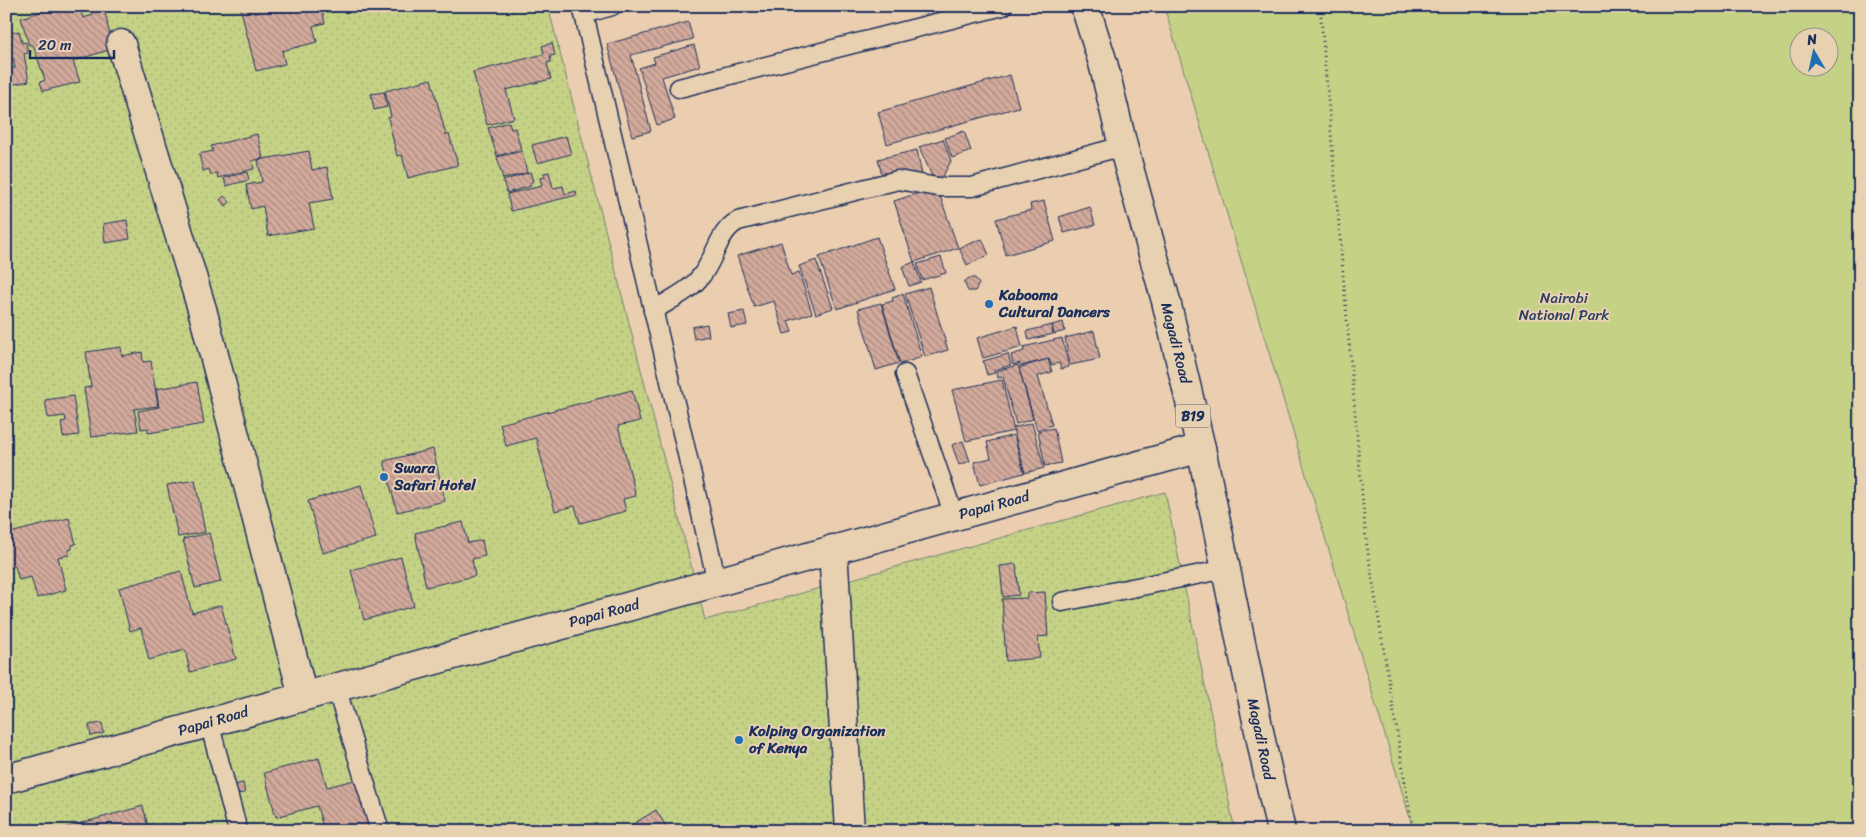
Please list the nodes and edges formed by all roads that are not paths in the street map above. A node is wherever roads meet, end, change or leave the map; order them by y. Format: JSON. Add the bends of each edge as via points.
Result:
{"nodes":[{"id":1,"x":612,"y":6,"type":"edge"},
{"id":2,"x":1003,"y":6,"type":"edge"},
{"id":3,"x":1085,"y":6,"type":"edge"},
{"id":4,"x":583,"y":10,"type":"edge"},
{"id":5,"x":121,"y":44,"type":"dead end"},
{"id":6,"x":679,"y":88,"type":"dead end"},
{"id":7,"x":1123,"y":146,"type":"junction"},
{"id":8,"x":653,"y":311,"type":"junction"},
{"id":9,"x":905,"y":374,"type":"dead end"},
{"id":10,"x":1201,"y":448,"type":"junction"},
{"id":11,"x":954,"y":516,"type":"junction"},
{"id":12,"x":833,"y":550,"type":"junction"},
{"id":13,"x":1226,"y":569,"type":"junction"},
{"id":14,"x":717,"y":582,"type":"junction"},
{"id":15,"x":1062,"y":602,"type":"dead end"},
{"id":16,"x":336,"y":687,"type":"junction"},
{"id":17,"x":303,"y":696,"type":"junction"},
{"id":18,"x":209,"y":722,"type":"junction"},
{"id":19,"x":6,"y":778,"type":"edge"},
{"id":20,"x":238,"y":831,"type":"edge"},
{"id":21,"x":380,"y":831,"type":"edge"},
{"id":22,"x":850,"y":831,"type":"edge"},
{"id":23,"x":1281,"y":831,"type":"edge"}],
"edges":[{"from":1,"to":4,"type":"lane"},
{"from":2,"to":6,"type":"lane"},
{"from":3,"to":7,"type":"main road","name":"Magadi Road","number":"B19"},
{"from":4,"to":8,"type":"lane"},
{"from":5,"to":17,"type":"main road","via":[[202,309]]},
{"from":7,"to":8,"type":"lane","via":[[972,187],[938,187],[898,180],[738,221],[728,228],[694,284]]},
{"from":7,"to":10,"type":"main road","name":"Magadi Road","number":"B19","via":[[1166,301]]},
{"from":8,"to":14,"type":"lane"},
{"from":9,"to":11,"type":"lane"},
{"from":10,"to":11,"type":"main road","name":"Papai Road"},
{"from":10,"to":13,"type":"main road","name":"Magadi Road","number":"B19"},
{"from":11,"to":12,"type":"main road","name":"Papai Road"},
{"from":12,"to":14,"type":"main road","name":"Papai Road"},
{"from":12,"to":22,"type":"main road"},
{"from":13,"to":15,"type":"lane"},
{"from":13,"to":23,"type":"main road","name":"Magadi Road","number":"B19"},
{"from":14,"to":16,"type":"main road","name":"Papai Road"},
{"from":16,"to":17,"type":"main road","name":"Papai Road"},
{"from":16,"to":21,"type":"lane"},
{"from":17,"to":18,"type":"main road","name":"Papai Road"},
{"from":18,"to":19,"type":"main road","name":"Papai Road"},
{"from":18,"to":20,"type":"lane"}]}
